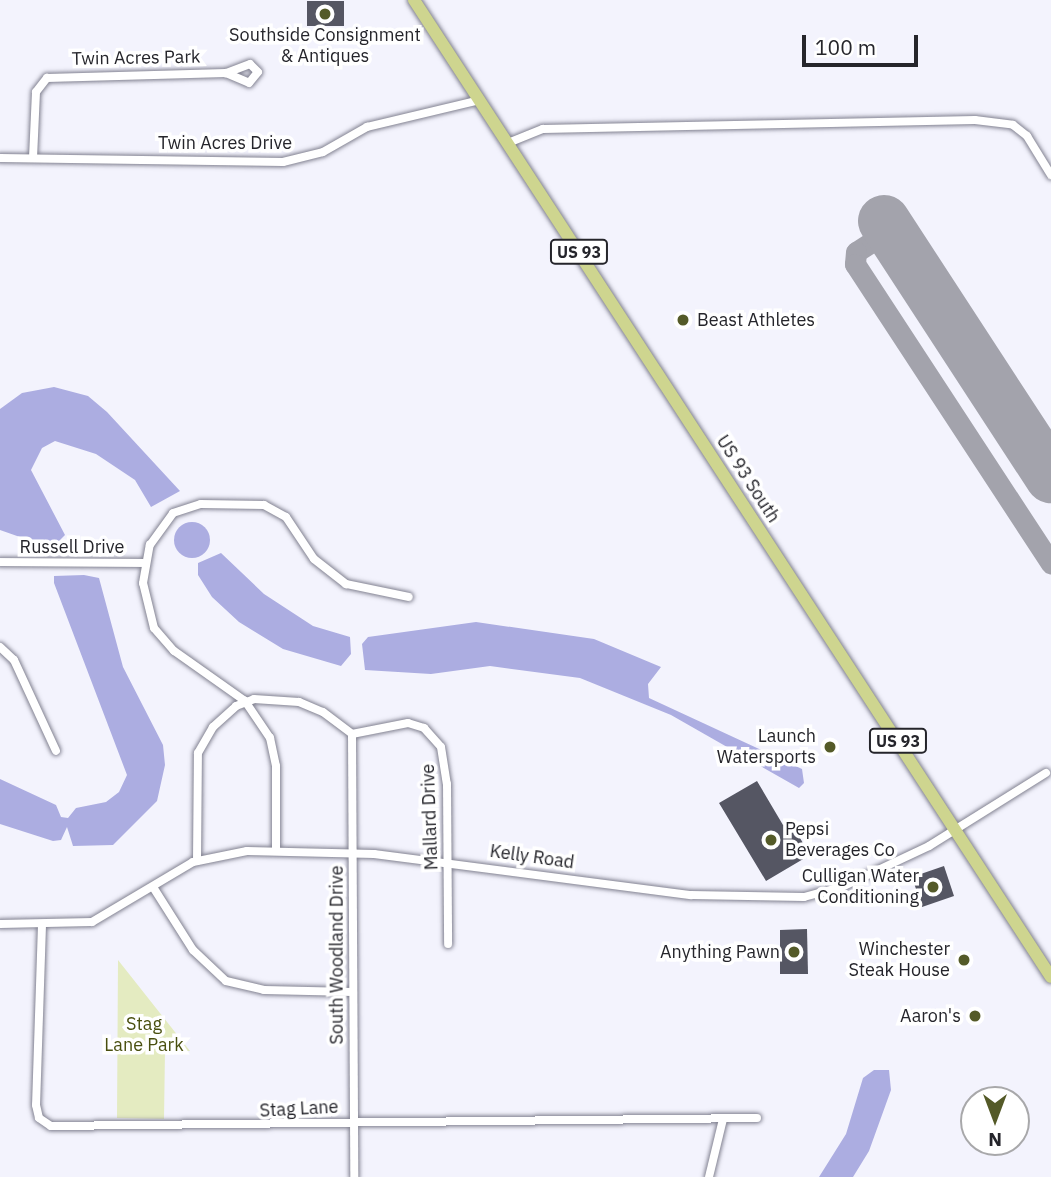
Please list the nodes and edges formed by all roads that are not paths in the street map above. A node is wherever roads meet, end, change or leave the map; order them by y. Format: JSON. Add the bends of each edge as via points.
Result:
{"nodes":[{"id":1,"x":414,"y":0,"type":"edge"},
{"id":2,"x":226,"y":73,"type":"dead end"},
{"id":3,"x":480,"y":100,"type":"junction"},
{"id":4,"x":508,"y":143,"type":"junction"},
{"id":5,"x":0,"y":158,"type":"edge"},
{"id":6,"x":33,"y":158,"type":"junction"},
{"id":7,"x":1051,"y":175,"type":"edge"},
{"id":8,"x":0,"y":562,"type":"edge"},
{"id":9,"x":143,"y":563,"type":"junction"},
{"id":10,"x":409,"y":597,"type":"dead end"},
{"id":11,"x":0,"y":647,"type":"edge"},
{"id":12,"x":245,"y":701,"type":"junction"},
{"id":13,"x":352,"y":734,"type":"junction"},
{"id":14,"x":56,"y":751,"type":"dead end"},
{"id":15,"x":1046,"y":773,"type":"dead end"},
{"id":16,"x":956,"y":831,"type":"junction"},
{"id":17,"x":276,"y":850,"type":"junction"},
{"id":18,"x":354,"y":853,"type":"junction"},
{"id":19,"x":197,"y":860,"type":"junction"},
{"id":20,"x":447,"y":862,"type":"junction"},
{"id":21,"x":153,"y":887,"type":"junction"},
{"id":22,"x":0,"y":924,"type":"edge"},
{"id":23,"x":42,"y":925,"type":"junction"},
{"id":24,"x":448,"y":944,"type":"dead end"},
{"id":25,"x":1051,"y":977,"type":"edge"},
{"id":26,"x":353,"y":992,"type":"junction"},
{"id":27,"x":757,"y":1118,"type":"dead end"},
{"id":28,"x":723,"y":1119,"type":"junction"},
{"id":29,"x":354,"y":1122,"type":"junction"},
{"id":30,"x":354,"y":1177,"type":"edge"},
{"id":31,"x":709,"y":1177,"type":"edge"}],
"edges":[{"from":1,"to":3,"type":"main road","name":"US 93 South","number":"US 93"},
{"from":2,"to":6,"type":"street","name":"Twin Acres Park","via":[[47,78],[35,99]]},
{"from":3,"to":4,"type":"main road","name":"US 93 South","number":"US 93"},
{"from":3,"to":6,"type":"street","name":"Twin Acres Drive","via":[[367,127],[323,152],[283,162]]},
{"from":4,"to":7,"type":"street","via":[[543,129],[975,120],[1013,125],[1027,136]]},
{"from":4,"to":16,"type":"main road","name":"US 93 South","number":"US 93"},
{"from":5,"to":6,"type":"street","name":"Twin Acres Drive"},
{"from":8,"to":9,"type":"street","name":"Russell Drive"},
{"from":9,"to":10,"type":"street","via":[[160,526],[173,513],[201,504],[264,505],[286,517],[314,559],[346,584]]},
{"from":9,"to":12,"type":"street","via":[[147,611],[159,636]]},
{"from":11,"to":14,"type":"street","via":[[14,660]]},
{"from":12,"to":13,"type":"street","via":[[275,698],[307,704]]},
{"from":12,"to":17,"type":"street","via":[[263,723],[275,756]]},
{"from":12,"to":19,"type":"street","via":[[213,727],[198,753]]},
{"from":13,"to":18,"type":"street","name":"South Woodland Drive"},
{"from":13,"to":20,"type":"street","name":"Mallard Drive","via":[[408,723],[436,740],[446,764]]},
{"from":15,"to":16,"type":"street","name":"Kelly Road"},
{"from":16,"to":20,"type":"street","name":"Kelly Road","via":[[854,883],[790,899],[691,895]]},
{"from":16,"to":25,"type":"main road","name":"US 93 South","number":"US 93"},
{"from":17,"to":18,"type":"street","name":"Kelly Road"},
{"from":17,"to":19,"type":"street","name":"Kelly Road"},
{"from":18,"to":20,"type":"street","name":"Kelly Road"},
{"from":18,"to":26,"type":"street","name":"South Woodland Drive"},
{"from":19,"to":21,"type":"street","name":"Kelly Road"},
{"from":20,"to":24,"type":"street","name":"Mallard Drive"},
{"from":21,"to":23,"type":"street","name":"Kelly Road","via":[[92,922]]},
{"from":21,"to":26,"type":"street","via":[[193,950],[226,981],[264,990]]},
{"from":22,"to":23,"type":"street","name":"Kelly Road"},
{"from":23,"to":29,"type":"street","name":"Stag Lane","via":[[36,1105],[44,1123],[232,1128]]},
{"from":26,"to":29,"type":"street","name":"South Woodland Drive"},
{"from":27,"to":28,"type":"street","name":"Stag Lane"},
{"from":28,"to":29,"type":"street","name":"Stag Lane"},
{"from":28,"to":31,"type":"street"},
{"from":29,"to":30,"type":"street","name":"South Woodland Drive"}]}
